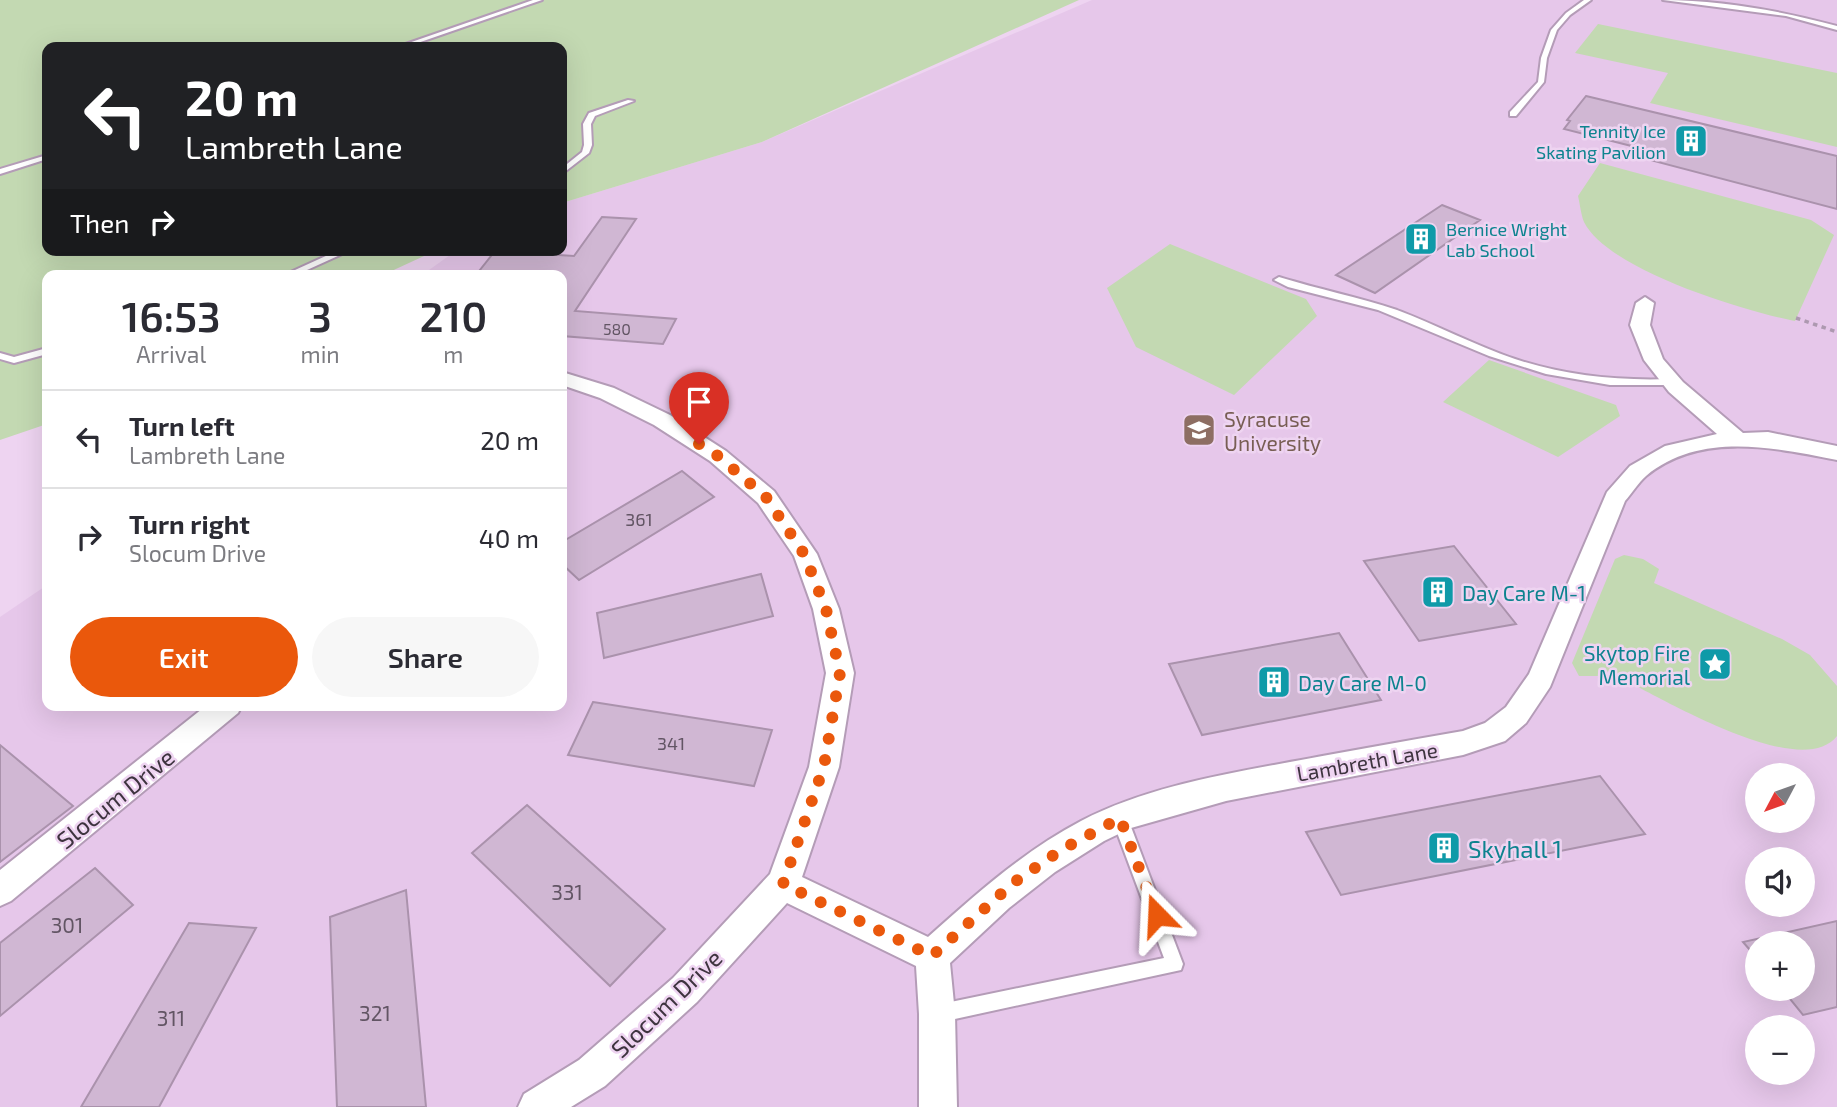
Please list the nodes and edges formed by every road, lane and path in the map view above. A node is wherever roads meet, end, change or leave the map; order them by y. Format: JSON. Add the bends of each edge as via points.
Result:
{"nodes":[{"id":1,"x":539,"y":0,"type":"edge"},
{"id":2,"x":1588,"y":0,"type":"edge"},
{"id":3,"x":1666,"y":0,"type":"edge"},
{"id":4,"x":1837,"y":28,"type":"edge"},
{"id":5,"x":415,"y":42,"type":"edge"},
{"id":6,"x":630,"y":102,"type":"dead end"},
{"id":7,"x":1513,"y":114,"type":"dead end"},
{"id":8,"x":42,"y":159,"type":"edge"},
{"id":9,"x":567,"y":168,"type":"edge"},
{"id":10,"x":0,"y":172,"type":"edge"},
{"id":11,"x":333,"y":256,"type":"edge"},
{"id":12,"x":300,"y":270,"type":"edge"},
{"id":13,"x":1279,"y":280,"type":"dead end"},
{"id":14,"x":1645,"y":303,"type":"dead end"},
{"id":15,"x":1796,"y":318,"type":"dead end"},
{"id":16,"x":1837,"y":331,"type":"edge"},
{"id":17,"x":42,"y":352,"type":"edge"},
{"id":18,"x":0,"y":356,"type":"edge"},
{"id":19,"x":567,"y":380,"type":"edge"},
{"id":20,"x":1672,"y":382,"type":"junction"},
{"id":21,"x":1737,"y":439,"type":"junction"},
{"id":22,"x":1837,"y":453,"type":"edge"},
{"id":23,"x":222,"y":711,"type":"edge"},
{"id":24,"x":1120,"y":818,"type":"junction"},
{"id":25,"x":783,"y":884,"type":"junction"},
{"id":26,"x":0,"y":890,"type":"edge"},
{"id":27,"x":932,"y":956,"type":"junction"},
{"id":28,"x":937,"y":1014,"type":"junction"},
{"id":29,"x":537,"y":1107,"type":"edge"},
{"id":30,"x":938,"y":1107,"type":"edge"}],
"edges":[{"from":1,"to":5,"type":"lane"},
{"from":2,"to":7,"type":"lane","via":[[1554,30],[1541,82]]},
{"from":3,"to":4,"type":"lane","via":[[1786,14]]},
{"from":6,"to":9,"type":"lane","via":[[587,120],[585,153]]},
{"from":8,"to":10,"type":"lane"},
{"from":11,"to":12,"type":"lane"},
{"from":13,"to":20,"type":"lane","via":[[1373,305],[1547,372],[1598,380]]},
{"from":14,"to":20,"type":"street","via":[[1640,325],[1654,360]]},
{"from":15,"to":16,"type":"path"},
{"from":17,"to":18,"type":"lane","via":[[15,360]]},
{"from":19,"to":25,"type":"street","name":"Slocum Drive","via":[[662,420],[718,456],[766,497],[804,554],[826,609],[840,673],[824,766]]},
{"from":20,"to":21,"type":"street"},
{"from":21,"to":22,"type":"street","name":"Lambreth Lane","via":[[1768,439]]},
{"from":21,"to":24,"type":"street","name":"Lambreth Lane","via":[[1709,441],[1673,452],[1638,471],[1615,498],[1539,679],[1516,715],[1495,732],[1463,743],[1238,785]]},
{"from":23,"to":26,"type":"street","name":"Slocum Drive"},
{"from":24,"to":27,"type":"street","name":"Lambreth Lane","via":[[1013,883]]},
{"from":24,"to":28,"type":"lane","via":[[1175,964]]},
{"from":25,"to":27,"type":"street"},
{"from":25,"to":29,"type":"street","name":"Slocum Drive","via":[[685,990],[592,1073]]},
{"from":27,"to":28,"type":"street"},
{"from":28,"to":30,"type":"street"}]}
